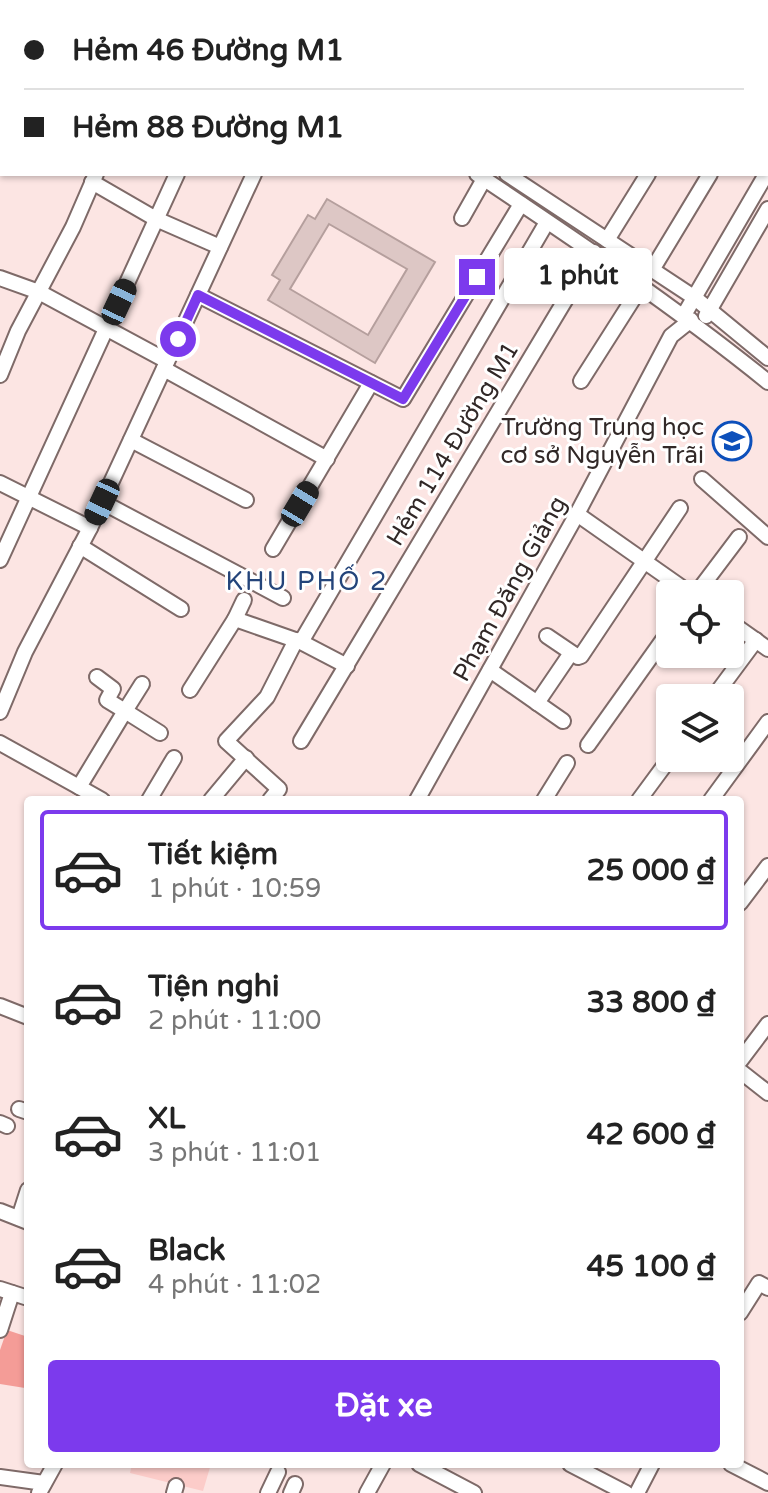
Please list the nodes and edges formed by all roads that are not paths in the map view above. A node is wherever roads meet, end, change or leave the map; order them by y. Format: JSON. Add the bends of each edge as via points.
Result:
{"nodes":[{"id":1,"x":176,"y":176,"type":"edge"},
{"id":2,"x":253,"y":176,"type":"edge"},
{"id":3,"x":480,"y":176,"type":"edge"},
{"id":4,"x":510,"y":176,"type":"edge"},
{"id":5,"x":647,"y":176,"type":"edge"},
{"id":6,"x":709,"y":176,"type":"edge"},
{"id":7,"x":764,"y":176,"type":"edge"},
{"id":8,"x":94,"y":178,"type":"edge"},
{"id":9,"x":521,"y":204,"type":"junction"},
{"id":10,"x":768,"y":209,"type":"edge"},
{"id":11,"x":462,"y":218,"type":"dead end"},
{"id":12,"x":156,"y":219,"type":"junction"},
{"id":13,"x":547,"y":222,"type":"junction"},
{"id":14,"x":607,"y":240,"type":"junction"},
{"id":15,"x":220,"y":247,"type":"junction"},
{"id":16,"x":594,"y":252,"type":"junction"},
{"id":17,"x":652,"y":270,"type":"junction"},
{"id":18,"x":0,"y":278,"type":"edge"},
{"id":19,"x":642,"y":285,"type":"junction"},
{"id":20,"x":39,"y":292,"type":"junction"},
{"id":21,"x":198,"y":295,"type":"junction"},
{"id":22,"x":695,"y":298,"type":"junction"},
{"id":23,"x":711,"y":310,"type":"junction"},
{"id":24,"x":691,"y":320,"type":"junction"},
{"id":25,"x":106,"y":329,"type":"junction"},
{"id":26,"x":768,"y":358,"type":"edge"},
{"id":27,"x":166,"y":365,"type":"junction"},
{"id":28,"x":0,"y":375,"type":"edge"},
{"id":29,"x":581,"y":381,"type":"dead end"},
{"id":30,"x":768,"y":382,"type":"edge"},
{"id":31,"x":371,"y":383,"type":"junction"},
{"id":32,"x":131,"y":440,"type":"junction"},
{"id":33,"x":327,"y":459,"type":"junction"},
{"id":34,"x":702,"y":479,"type":"dead end"},
{"id":35,"x":0,"y":483,"type":"edge"},
{"id":36,"x":29,"y":498,"type":"junction"},
{"id":37,"x":246,"y":500,"type":"dead end"},
{"id":38,"x":102,"y":502,"type":"junction"},
{"id":39,"x":680,"y":508,"type":"dead end"},
{"id":40,"x":577,"y":514,"type":"junction"},
{"id":41,"x":90,"y":528,"type":"junction"},
{"id":42,"x":739,"y":537,"type":"dead end"},
{"id":43,"x":768,"y":537,"type":"edge"},
{"id":44,"x":80,"y":546,"type":"junction"},
{"id":45,"x":273,"y":549,"type":"dead end"},
{"id":46,"x":0,"y":560,"type":"edge"},
{"id":47,"x":644,"y":561,"type":"junction"},
{"id":48,"x":672,"y":580,"type":"edge"},
{"id":49,"x":704,"y":580,"type":"edge"},
{"id":50,"x":283,"y":598,"type":"dead end"},
{"id":51,"x":244,"y":600,"type":"dead end"},
{"id":52,"x":181,"y":609,"type":"dead end"},
{"id":53,"x":235,"y":619,"type":"junction"},
{"id":54,"x":744,"y":632,"type":"edge"},
{"id":55,"x":547,"y":636,"type":"dead end"},
{"id":56,"x":299,"y":641,"type":"junction"},
{"id":57,"x":762,"y":644,"type":"edge"},
{"id":58,"x":656,"y":650,"type":"edge"},
{"id":59,"x":571,"y":653,"type":"junction"},
{"id":60,"x":347,"y":666,"type":"junction"},
{"id":61,"x":490,"y":670,"type":"junction"},
{"id":62,"x":97,"y":677,"type":"dead end"},
{"id":63,"x":142,"y":684,"type":"dead end"},
{"id":64,"x":726,"y":684,"type":"edge"},
{"id":65,"x":190,"y":690,"type":"dead end"},
{"id":66,"x":537,"y":703,"type":"junction"},
{"id":67,"x":125,"y":711,"type":"junction"},
{"id":68,"x":0,"y":712,"type":"edge"},
{"id":69,"x":563,"y":721,"type":"dead end"},
{"id":70,"x":768,"y":722,"type":"edge"},
{"id":71,"x":160,"y":733,"type":"dead end"},
{"id":72,"x":301,"y":741,"type":"dead end"},
{"id":73,"x":0,"y":743,"type":"edge"},
{"id":74,"x":588,"y":745,"type":"dead end"},
{"id":75,"x":174,"y":758,"type":"dead end"},
{"id":76,"x":246,"y":758,"type":"junction"},
{"id":77,"x":567,"y":763,"type":"dead end"},
{"id":78,"x":660,"y":772,"type":"edge"},
{"id":79,"x":79,"y":787,"type":"junction"},
{"id":80,"x":95,"y":796,"type":"edge"},
{"id":81,"x":151,"y":796,"type":"edge"},
{"id":82,"x":214,"y":796,"type":"edge"},
{"id":83,"x":273,"y":796,"type":"edge"},
{"id":84,"x":419,"y":796,"type":"edge"},
{"id":85,"x":546,"y":796,"type":"edge"},
{"id":86,"x":642,"y":796,"type":"edge"},
{"id":87,"x":714,"y":796,"type":"edge"},
{"id":88,"x":768,"y":866,"type":"edge"},
{"id":89,"x":744,"y":898,"type":"edge"},
{"id":90,"x":0,"y":1006,"type":"edge"},
{"id":91,"x":24,"y":1015,"type":"edge"},
{"id":92,"x":768,"y":1024,"type":"edge"},
{"id":93,"x":744,"y":1056,"type":"edge"},
{"id":94,"x":744,"y":1074,"type":"edge"},
{"id":95,"x":768,"y":1093,"type":"edge"},
{"id":96,"x":0,"y":1211,"type":"edge"},
{"id":97,"x":23,"y":1220,"type":"edge"},
{"id":98,"x":763,"y":1286,"type":"edge"},
{"id":99,"x":6,"y":1291,"type":"edge"},
{"id":100,"x":744,"y":1308,"type":"edge"},
{"id":101,"x":0,"y":1330,"type":"edge"},
{"id":102,"x":53,"y":1468,"type":"edge"},
{"id":103,"x":381,"y":1468,"type":"edge"},
{"id":104,"x":427,"y":1468,"type":"edge"},
{"id":105,"x":578,"y":1468,"type":"edge"},
{"id":106,"x":650,"y":1468,"type":"edge"},
{"id":107,"x":739,"y":1468,"type":"edge"},
{"id":108,"x":278,"y":1472,"type":"dead end"},
{"id":109,"x":0,"y":1477,"type":"edge"},
{"id":110,"x":768,"y":1483,"type":"edge"},
{"id":111,"x":42,"y":1488,"type":"edge"},
{"id":112,"x":268,"y":1493,"type":"edge"},
{"id":113,"x":367,"y":1493,"type":"edge"},
{"id":114,"x":474,"y":1493,"type":"edge"},
{"id":115,"x":626,"y":1493,"type":"edge"},
{"id":116,"x":637,"y":1493,"type":"edge"}],
"edges":[{"from":1,"to":12,"type":"street"},
{"from":2,"to":15,"type":"street"},
{"from":3,"to":9,"type":"street"},
{"from":3,"to":11,"type":"street"},
{"from":4,"to":14,"type":"street"},
{"from":5,"to":14,"type":"street"},
{"from":6,"to":17,"type":"street"},
{"from":7,"to":22,"type":"street","name":"Phạm Đăng Giảng"},
{"from":8,"to":12,"type":"street"},
{"from":8,"to":20,"type":"street"},
{"from":9,"to":13,"type":"street"},
{"from":9,"to":31,"type":"street","via":[[403,399]]},
{"from":10,"to":23,"type":"street","name":"Phạm Đăng Giảng"},
{"from":12,"to":15,"type":"street"},
{"from":12,"to":25,"type":"street"},
{"from":13,"to":16,"type":"street"},
{"from":13,"to":56,"type":"street"},
{"from":14,"to":17,"type":"street"},
{"from":15,"to":21,"type":"street"},
{"from":16,"to":19,"type":"street"},
{"from":16,"to":60,"type":"street","name":"Hẻm 114 Đường M1"},
{"from":17,"to":22,"type":"street"},
{"from":18,"to":20,"type":"street"},
{"from":19,"to":24,"type":"street"},
{"from":19,"to":29,"type":"street"},
{"from":20,"to":25,"type":"street"},
{"from":20,"to":28,"type":"street"},
{"from":21,"to":27,"type":"street"},
{"from":21,"to":31,"type":"street"},
{"from":22,"to":23,"type":"street"},
{"from":22,"to":24,"type":"street","name":"Phạm Đăng Giảng"},
{"from":23,"to":24,"type":"street","name":"Phạm Đăng Giảng"},
{"from":23,"to":26,"type":"street"},
{"from":24,"to":30,"type":"street"},
{"from":24,"to":40,"type":"street","name":"Phạm Đăng Giảng","via":[[671,336]]},
{"from":25,"to":27,"type":"street"},
{"from":25,"to":36,"type":"street"},
{"from":27,"to":32,"type":"street"},
{"from":27,"to":33,"type":"street"},
{"from":31,"to":33,"type":"street"},
{"from":32,"to":37,"type":"street"},
{"from":32,"to":38,"type":"street"},
{"from":33,"to":45,"type":"street"},
{"from":34,"to":43,"type":"street"},
{"from":35,"to":36,"type":"street"},
{"from":36,"to":41,"type":"street"},
{"from":36,"to":46,"type":"street"},
{"from":38,"to":41,"type":"street"},
{"from":38,"to":50,"type":"street"},
{"from":39,"to":47,"type":"street"},
{"from":40,"to":47,"type":"street"},
{"from":40,"to":61,"type":"street","name":"Phạm Đăng Giảng"},
{"from":41,"to":44,"type":"street"},
{"from":42,"to":49,"type":"street"},
{"from":44,"to":52,"type":"street"},
{"from":44,"to":68,"type":"street"},
{"from":47,"to":48,"type":"street"},
{"from":47,"to":59,"type":"street","via":[[581,656]]},
{"from":51,"to":53,"type":"street"},
{"from":53,"to":56,"type":"street"},
{"from":53,"to":65,"type":"street"},
{"from":54,"to":57,"type":"street"},
{"from":55,"to":59,"type":"street"},
{"from":56,"to":60,"type":"street"},
{"from":56,"to":76,"type":"street","via":[[267,697],[226,741]]},
{"from":57,"to":64,"type":"street"},
{"from":58,"to":74,"type":"street"},
{"from":59,"to":66,"type":"street"},
{"from":60,"to":72,"type":"street","name":"Hẻm 114 Đường M1"},
{"from":61,"to":66,"type":"street"},
{"from":61,"to":84,"type":"street","name":"Phạm Đăng Giảng"},
{"from":62,"to":67,"type":"street","via":[[113,689],[107,700]]},
{"from":63,"to":67,"type":"street"},
{"from":66,"to":69,"type":"street"},
{"from":67,"to":71,"type":"street"},
{"from":67,"to":79,"type":"street"},
{"from":70,"to":87,"type":"street"},
{"from":73,"to":79,"type":"street"},
{"from":75,"to":81,"type":"street"},
{"from":76,"to":82,"type":"street"},
{"from":76,"to":83,"type":"street","via":[[279,789]]},
{"from":77,"to":85,"type":"street"},
{"from":78,"to":86,"type":"street"},
{"from":79,"to":80,"type":"street"},
{"from":88,"to":89,"type":"street"},
{"from":90,"to":91,"type":"street"},
{"from":92,"to":93,"type":"street"},
{"from":94,"to":95,"type":"street"},
{"from":96,"to":97,"type":"street"},
{"from":98,"to":100,"type":"street"},
{"from":99,"to":101,"type":"street"},
{"from":102,"to":111,"type":"street"},
{"from":103,"to":113,"type":"street"},
{"from":104,"to":114,"type":"street"},
{"from":105,"to":115,"type":"street"},
{"from":106,"to":116,"type":"street"},
{"from":107,"to":110,"type":"street"},
{"from":108,"to":112,"type":"street"},
{"from":109,"to":111,"type":"street"}]}
